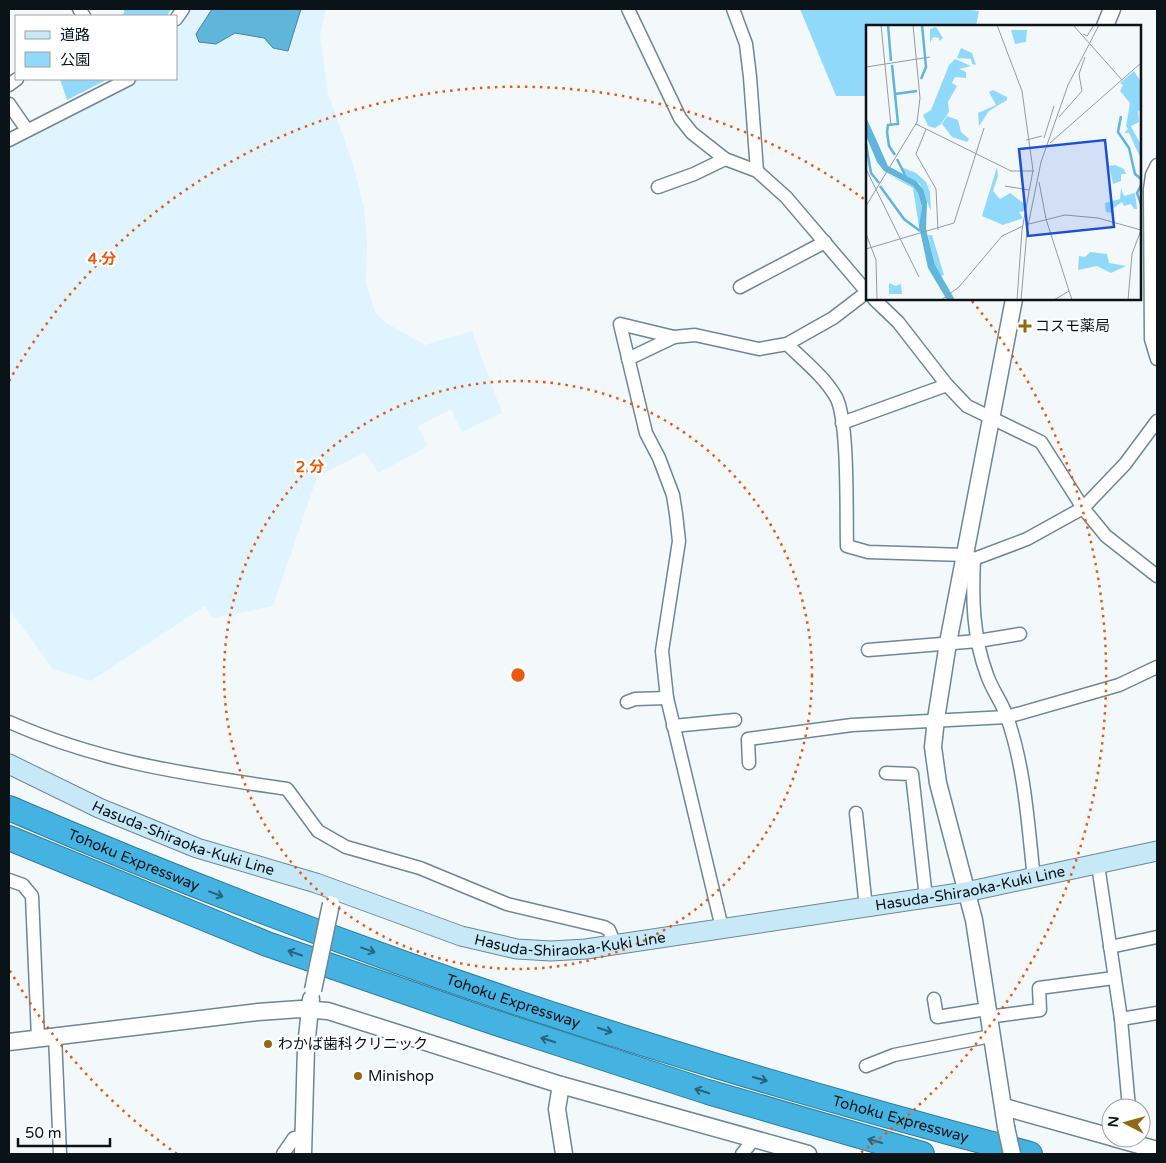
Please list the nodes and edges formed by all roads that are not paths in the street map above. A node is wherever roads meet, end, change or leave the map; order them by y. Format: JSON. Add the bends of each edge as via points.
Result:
{"nodes":[{"id":1,"x":628,"y":9,"type":"edge"},
{"id":2,"x":733,"y":9,"type":"edge"},
{"id":3,"x":1112,"y":9,"type":"edge"},
{"id":4,"x":1104,"y":25,"type":"edge"},
{"id":5,"x":127,"y":80,"type":"edge"},
{"id":6,"x":9,"y":104,"type":"edge"},
{"id":7,"x":27,"y":130,"type":"junction"},
{"id":8,"x":9,"y":140,"type":"edge"},
{"id":9,"x":725,"y":159,"type":"junction"},
{"id":10,"x":1157,"y":165,"type":"edge"},
{"id":11,"x":757,"y":171,"type":"junction"},
{"id":12,"x":658,"y":187,"type":"dead end"},
{"id":13,"x":1145,"y":189,"type":"edge"},
{"id":14,"x":825,"y":242,"type":"junction"},
{"id":15,"x":740,"y":287,"type":"dead end"},
{"id":16,"x":866,"y":291,"type":"edge"},
{"id":17,"x":866,"y":293,"type":"edge"},
{"id":18,"x":875,"y":300,"type":"edge"},
{"id":19,"x":1014,"y":300,"type":"edge"},
{"id":20,"x":674,"y":337,"type":"junction"},
{"id":21,"x":787,"y":344,"type":"junction"},
{"id":22,"x":628,"y":359,"type":"junction"},
{"id":23,"x":1157,"y":359,"type":"edge"},
{"id":24,"x":946,"y":385,"type":"junction"},
{"id":25,"x":992,"y":418,"type":"junction"},
{"id":26,"x":1157,"y":421,"type":"edge"},
{"id":27,"x":842,"y":423,"type":"junction"},
{"id":28,"x":1083,"y":508,"type":"junction"},
{"id":29,"x":970,"y":557,"type":"junction"},
{"id":30,"x":1157,"y":576,"type":"edge"},
{"id":31,"x":1020,"y":634,"type":"dead end"},
{"id":32,"x":978,"y":641,"type":"junction"},
{"id":33,"x":948,"y":643,"type":"junction"},
{"id":34,"x":868,"y":650,"type":"dead end"},
{"id":35,"x":1157,"y":667,"type":"edge"},
{"id":36,"x":667,"y":698,"type":"junction"},
{"id":37,"x":627,"y":702,"type":"dead end"},
{"id":38,"x":1007,"y":717,"type":"junction"},
{"id":39,"x":936,"y":719,"type":"junction"},
{"id":40,"x":735,"y":720,"type":"dead end"},
{"id":41,"x":9,"y":722,"type":"edge"},
{"id":42,"x":673,"y":726,"type":"junction"},
{"id":43,"x":9,"y":764,"type":"edge"},
{"id":44,"x":749,"y":764,"type":"dead end"},
{"id":45,"x":886,"y":773,"type":"dead end"},
{"id":46,"x":9,"y":808,"type":"edge"},
{"id":47,"x":856,"y":813,"type":"dead end"},
{"id":48,"x":9,"y":838,"type":"edge"},
{"id":49,"x":9,"y":851,"type":"edge"},
{"id":50,"x":1157,"y":851,"type":"edge"},
{"id":51,"x":1098,"y":865,"type":"junction"},
{"id":52,"x":1034,"y":879,"type":"junction"},
{"id":53,"x":9,"y":880,"type":"edge"},
{"id":54,"x":108,"y":880,"type":"junction"},
{"id":55,"x":966,"y":892,"type":"junction"},
{"id":56,"x":333,"y":897,"type":"junction"},
{"id":57,"x":926,"y":898,"type":"junction"},
{"id":58,"x":866,"y":908,"type":"junction"},
{"id":59,"x":722,"y":928,"type":"junction"},
{"id":60,"x":1157,"y":937,"type":"edge"},
{"id":61,"x":615,"y":944,"type":"junction"},
{"id":62,"x":1110,"y":946,"type":"junction"},
{"id":63,"x":1114,"y":978,"type":"junction"},
{"id":64,"x":934,"y":999,"type":"dead end"},
{"id":65,"x":309,"y":1009,"type":"junction"},
{"id":66,"x":988,"y":1013,"type":"junction"},
{"id":67,"x":1157,"y":1013,"type":"edge"},
{"id":68,"x":1120,"y":1019,"type":"junction"},
{"id":69,"x":55,"y":1036,"type":"junction"},
{"id":70,"x":991,"y":1036,"type":"junction"},
{"id":71,"x":38,"y":1038,"type":"junction"},
{"id":72,"x":9,"y":1042,"type":"edge"},
{"id":73,"x":866,"y":1066,"type":"dead end"},
{"id":74,"x":561,"y":1085,"type":"junction"},
{"id":75,"x":1128,"y":1098,"type":"edge"},
{"id":76,"x":1004,"y":1107,"type":"junction"},
{"id":77,"x":1101,"y":1135,"type":"edge"},
{"id":78,"x":303,"y":1136,"type":"junction"},
{"id":79,"x":754,"y":1139,"type":"junction"},
{"id":80,"x":60,"y":1154,"type":"edge"},
{"id":81,"x":283,"y":1154,"type":"edge"},
{"id":82,"x":303,"y":1154,"type":"edge"},
{"id":83,"x":564,"y":1154,"type":"edge"},
{"id":84,"x":742,"y":1154,"type":"edge"},
{"id":85,"x":808,"y":1154,"type":"edge"},
{"id":86,"x":922,"y":1154,"type":"edge"},
{"id":87,"x":1012,"y":1154,"type":"edge"},
{"id":88,"x":1030,"y":1154,"type":"edge"}],
"edges":[{"from":1,"to":9,"type":"street","via":[[680,118],[692,133]]},
{"from":2,"to":11,"type":"street","via":[[746,44]]},
{"from":3,"to":4,"type":"street"},
{"from":5,"to":7,"type":"street"},
{"from":6,"to":7,"type":"street"},
{"from":7,"to":8,"type":"street"},
{"from":9,"to":11,"type":"street"},
{"from":9,"to":12,"type":"street"},
{"from":10,"to":13,"type":"street"},
{"from":11,"to":14,"type":"street","via":[[786,197]]},
{"from":13,"to":23,"type":"street","via":[[1151,338]]},
{"from":14,"to":15,"type":"street"},
{"from":14,"to":16,"type":"street"},
{"from":17,"to":21,"type":"street","via":[[833,318]]},
{"from":18,"to":24,"type":"street","via":[[898,322]]},
{"from":19,"to":25,"type":"street"},
{"from":20,"to":21,"type":"street","via":[[695,335],[759,350]]},
{"from":20,"to":22,"type":"street"},
{"from":20,"to":22,"type":"street","via":[[620,324]]},
{"from":21,"to":27,"type":"street","via":[[825,381],[837,399]]},
{"from":22,"to":36,"type":"street","via":[[646,433],[673,495],[676,514],[679,541],[662,651]]},
{"from":24,"to":25,"type":"street","via":[[967,406]]},
{"from":24,"to":27,"type":"street"},
{"from":25,"to":28,"type":"street","via":[[1041,442]]},
{"from":25,"to":29,"type":"street"},
{"from":26,"to":28,"type":"street","via":[[1125,464]]},
{"from":27,"to":29,"type":"street","via":[[847,546],[868,552]]},
{"from":28,"to":29,"type":"street","via":[[1027,539]]},
{"from":28,"to":30,"type":"street","via":[[1106,536]]},
{"from":29,"to":32,"type":"street"},
{"from":29,"to":33,"type":"street"},
{"from":31,"to":32,"type":"street"},
{"from":32,"to":33,"type":"street"},
{"from":32,"to":38,"type":"street","via":[[987,675]]},
{"from":33,"to":34,"type":"street"},
{"from":33,"to":39,"type":"street"},
{"from":35,"to":38,"type":"street","via":[[1119,685]]},
{"from":36,"to":37,"type":"street"},
{"from":36,"to":42,"type":"street"},
{"from":38,"to":39,"type":"street","via":[[963,721]]},
{"from":38,"to":52,"type":"street","via":[[1023,783]]},
{"from":39,"to":44,"type":"street","via":[[748,738]]},
{"from":39,"to":55,"type":"street","via":[[935,766]]},
{"from":40,"to":42,"type":"street"},
{"from":41,"to":61,"type":"street","via":[[68,746],[159,770],[287,788],[318,831],[346,847],[420,868],[507,904],[604,927],[609,930]]},
{"from":42,"to":59,"type":"street"},
{"from":43,"to":56,"type":"main road","name":"Hasuda-Shiraoka-Kuki Line","via":[[99,808],[197,848]]},
{"from":45,"to":57,"type":"street","via":[[912,774]]},
{"from":46,"to":88,"type":"highway","name":"Tohoku Expressway","one_way":true,"via":[[208,891],[456,981],[740,1073]]},
{"from":47,"to":58,"type":"street"},
{"from":48,"to":54,"type":"highway","name":"Tohoku Expressway"},
{"from":49,"to":54,"type":"highway"},
{"from":50,"to":51,"type":"main road","name":"Hasuda-Shiraoka-Kuki Line"},
{"from":51,"to":52,"type":"main road","name":"Hasuda-Shiraoka-Kuki Line"},
{"from":51,"to":62,"type":"street"},
{"from":52,"to":55,"type":"main road","name":"Hasuda-Shiraoka-Kuki Line"},
{"from":53,"to":71,"type":"street","via":[[23,886],[32,896]]},
{"from":86,"to":54,"type":"highway","name":"Tohoku Expressway","one_way":true,"via":[[708,1092],[481,1018],[267,944]]},
{"from":55,"to":57,"type":"main road","name":"Hasuda-Shiraoka-Kuki Line"},
{"from":55,"to":66,"type":"street","via":[[974,920]]},
{"from":56,"to":61,"type":"main road","name":"Hasuda-Shiraoka-Kuki Line","via":[[497,945],[551,951]]},
{"from":56,"to":65,"type":"street","bridge":true},
{"from":57,"to":58,"type":"main road","name":"Hasuda-Shiraoka-Kuki Line"},
{"from":58,"to":59,"type":"main road","name":"Hasuda-Shiraoka-Kuki Line"},
{"from":59,"to":61,"type":"main road","name":"Hasuda-Shiraoka-Kuki Line"},
{"from":60,"to":62,"type":"street"},
{"from":62,"to":63,"type":"street"},
{"from":63,"to":66,"type":"street","via":[[1039,988],[1040,1010]]},
{"from":63,"to":68,"type":"street"},
{"from":64,"to":66,"type":"street","via":[[938,1017]]},
{"from":65,"to":69,"type":"street"},
{"from":65,"to":74,"type":"street","via":[[345,1015]]},
{"from":65,"to":78,"type":"street"},
{"from":66,"to":70,"type":"street"},
{"from":67,"to":68,"type":"street"},
{"from":68,"to":75,"type":"street"},
{"from":69,"to":71,"type":"street"},
{"from":69,"to":80,"type":"street"},
{"from":70,"to":73,"type":"street","via":[[894,1055]]},
{"from":70,"to":76,"type":"street"},
{"from":71,"to":72,"type":"street"},
{"from":74,"to":79,"type":"street"},
{"from":74,"to":83,"type":"street","via":[[557,1109]]},
{"from":76,"to":77,"type":"street"},
{"from":76,"to":87,"type":"street","bridge":true},
{"from":78,"to":81,"type":"street","via":[[294,1138]]},
{"from":78,"to":82,"type":"street"},
{"from":79,"to":84,"type":"street"},
{"from":79,"to":85,"type":"street"}]}
